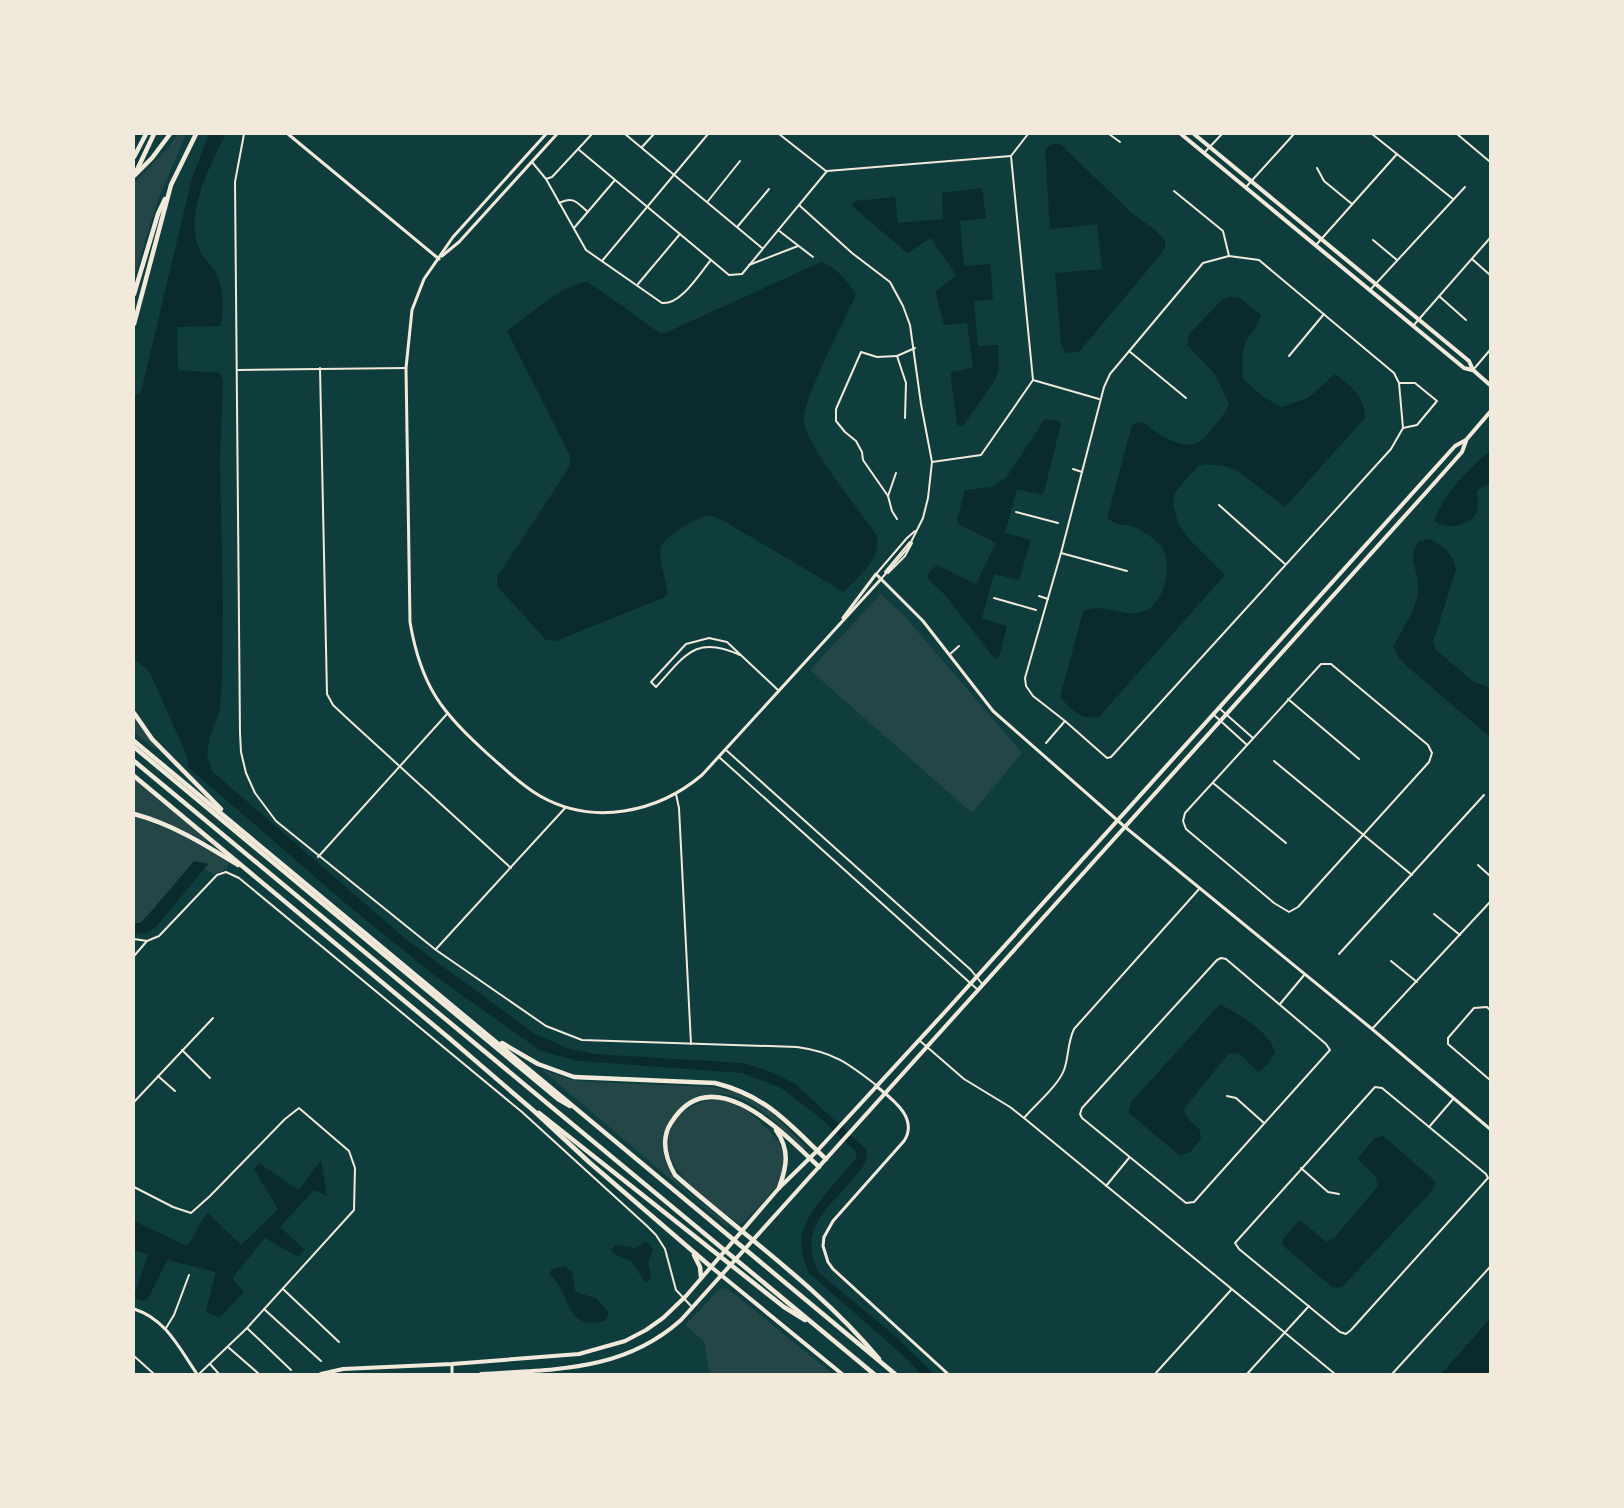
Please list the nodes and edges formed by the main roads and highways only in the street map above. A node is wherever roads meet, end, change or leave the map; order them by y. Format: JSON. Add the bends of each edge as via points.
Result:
{"nodes":[{"id":1,"x":146,"y":134,"type":"edge"},
{"id":2,"x":154,"y":134,"type":"edge"},
{"id":3,"x":170,"y":134,"type":"edge"},
{"id":4,"x":196,"y":134,"type":"edge"},
{"id":5,"x":1181,"y":134,"type":"edge"},
{"id":6,"x":1194,"y":134,"type":"edge"},
{"id":7,"x":134,"y":157,"type":"edge"},
{"id":8,"x":134,"y":177,"type":"edge"},
{"id":9,"x":171,"y":185,"type":"junction"},
{"id":10,"x":134,"y":294,"type":"edge"},
{"id":11,"x":134,"y":324,"type":"edge"},
{"id":12,"x":1473,"y":370,"type":"junction"},
{"id":13,"x":1491,"y":385,"type":"edge"},
{"id":14,"x":1491,"y":412,"type":"edge"},
{"id":15,"x":1466,"y":440,"type":"junction"},
{"id":16,"x":134,"y":713,"type":"edge"},
{"id":17,"x":134,"y":741,"type":"edge"},
{"id":18,"x":134,"y":747,"type":"edge"},
{"id":19,"x":134,"y":761,"type":"edge"},
{"id":20,"x":134,"y":776,"type":"edge"},
{"id":21,"x":134,"y":814,"type":"edge"},
{"id":22,"x":228,"y":819,"type":"junction"},
{"id":23,"x":255,"y":877,"type":"junction"},
{"id":24,"x":497,"y":1041,"type":"junction"},
{"id":25,"x":534,"y":1111,"type":"junction"},
{"id":26,"x":580,"y":1111,"type":"junction"},
{"id":27,"x":772,"y":1126,"type":"junction"},
{"id":28,"x":817,"y":1151,"type":"junction"},
{"id":29,"x":810,"y":1158,"type":"junction"},
{"id":30,"x":826,"y":1159,"type":"junction"},
{"id":31,"x":819,"y":1167,"type":"junction"},
{"id":32,"x":779,"y":1188,"type":"junction"},
{"id":33,"x":693,"y":1252,"type":"junction"},
{"id":34,"x":710,"y":1266,"type":"junction"},
{"id":35,"x":745,"y":1271,"type":"junction"},
{"id":36,"x":722,"y":1276,"type":"junction"},
{"id":37,"x":701,"y":1277,"type":"junction"},
{"id":38,"x":887,"y":1368,"type":"junction"},
{"id":39,"x":321,"y":1374,"type":"edge"},
{"id":40,"x":481,"y":1374,"type":"edge"},
{"id":41,"x":842,"y":1374,"type":"edge"},
{"id":42,"x":874,"y":1374,"type":"edge"},
{"id":43,"x":895,"y":1374,"type":"edge"}],
"edges":[{"from":1,"to":7,"type":"highway"},
{"from":2,"to":8,"type":"highway"},
{"from":3,"to":8,"type":"highway"},
{"from":4,"to":9,"type":"highway"},
{"from":5,"to":12,"type":"main road","via":[[1464,368]]},
{"from":6,"to":12,"type":"main road","via":[[1469,361]]},
{"from":9,"to":10,"type":"highway"},
{"from":9,"to":11,"type":"highway"},
{"from":12,"to":13,"type":"main road"},
{"from":14,"to":15,"type":"main road"},
{"from":15,"to":28,"type":"main road","via":[[1455,446]]},
{"from":15,"to":30,"type":"main road","via":[[1462,452]]},
{"from":16,"to":22,"type":"highway","via":[[152,739]]},
{"from":17,"to":22,"type":"highway"},
{"from":18,"to":26,"type":"highway","via":[[558,1099]]},
{"from":19,"to":35,"type":"highway"},
{"from":20,"to":23,"type":"highway"},
{"from":21,"to":23,"type":"highway","via":[[195,838]]},
{"from":22,"to":24,"type":"highway"},
{"from":23,"to":25,"type":"highway"},
{"from":24,"to":26,"type":"highway"},
{"from":24,"to":28,"type":"highway","via":[[538,1064],[574,1077],[715,1083],[734,1088],[764,1102]]},
{"from":25,"to":33,"type":"highway"},
{"from":25,"to":35,"type":"highway"},
{"from":26,"to":38,"type":"highway"},
{"from":27,"to":29,"type":"highway"},
{"from":27,"to":32,"type":"highway","via":[[786,1152],[786,1169]]},
{"from":27,"to":38,"type":"highway","via":[[730,1098],[705,1097],[678,1112],[670,1125],[665,1152],[669,1165],[675,1175],[808,1288]]},
{"from":28,"to":29,"type":"main road"},
{"from":28,"to":30,"type":"highway"},
{"from":29,"to":31,"type":"highway"},
{"from":29,"to":32,"type":"main road"},
{"from":30,"to":31,"type":"main road"},
{"from":31,"to":36,"type":"main road"},
{"from":32,"to":34,"type":"main road"},
{"from":33,"to":34,"type":"highway"},
{"from":33,"to":37,"type":"highway"},
{"from":34,"to":36,"type":"main road"},
{"from":34,"to":37,"type":"main road"},
{"from":35,"to":42,"type":"highway"},
{"from":36,"to":40,"type":"main road","via":[[677,1324],[656,1340],[617,1359],[577,1368]]},
{"from":36,"to":41,"type":"main road"},
{"from":37,"to":39,"type":"main road","via":[[663,1318],[610,1347],[573,1354],[353,1368]]},
{"from":38,"to":43,"type":"highway"}]}
